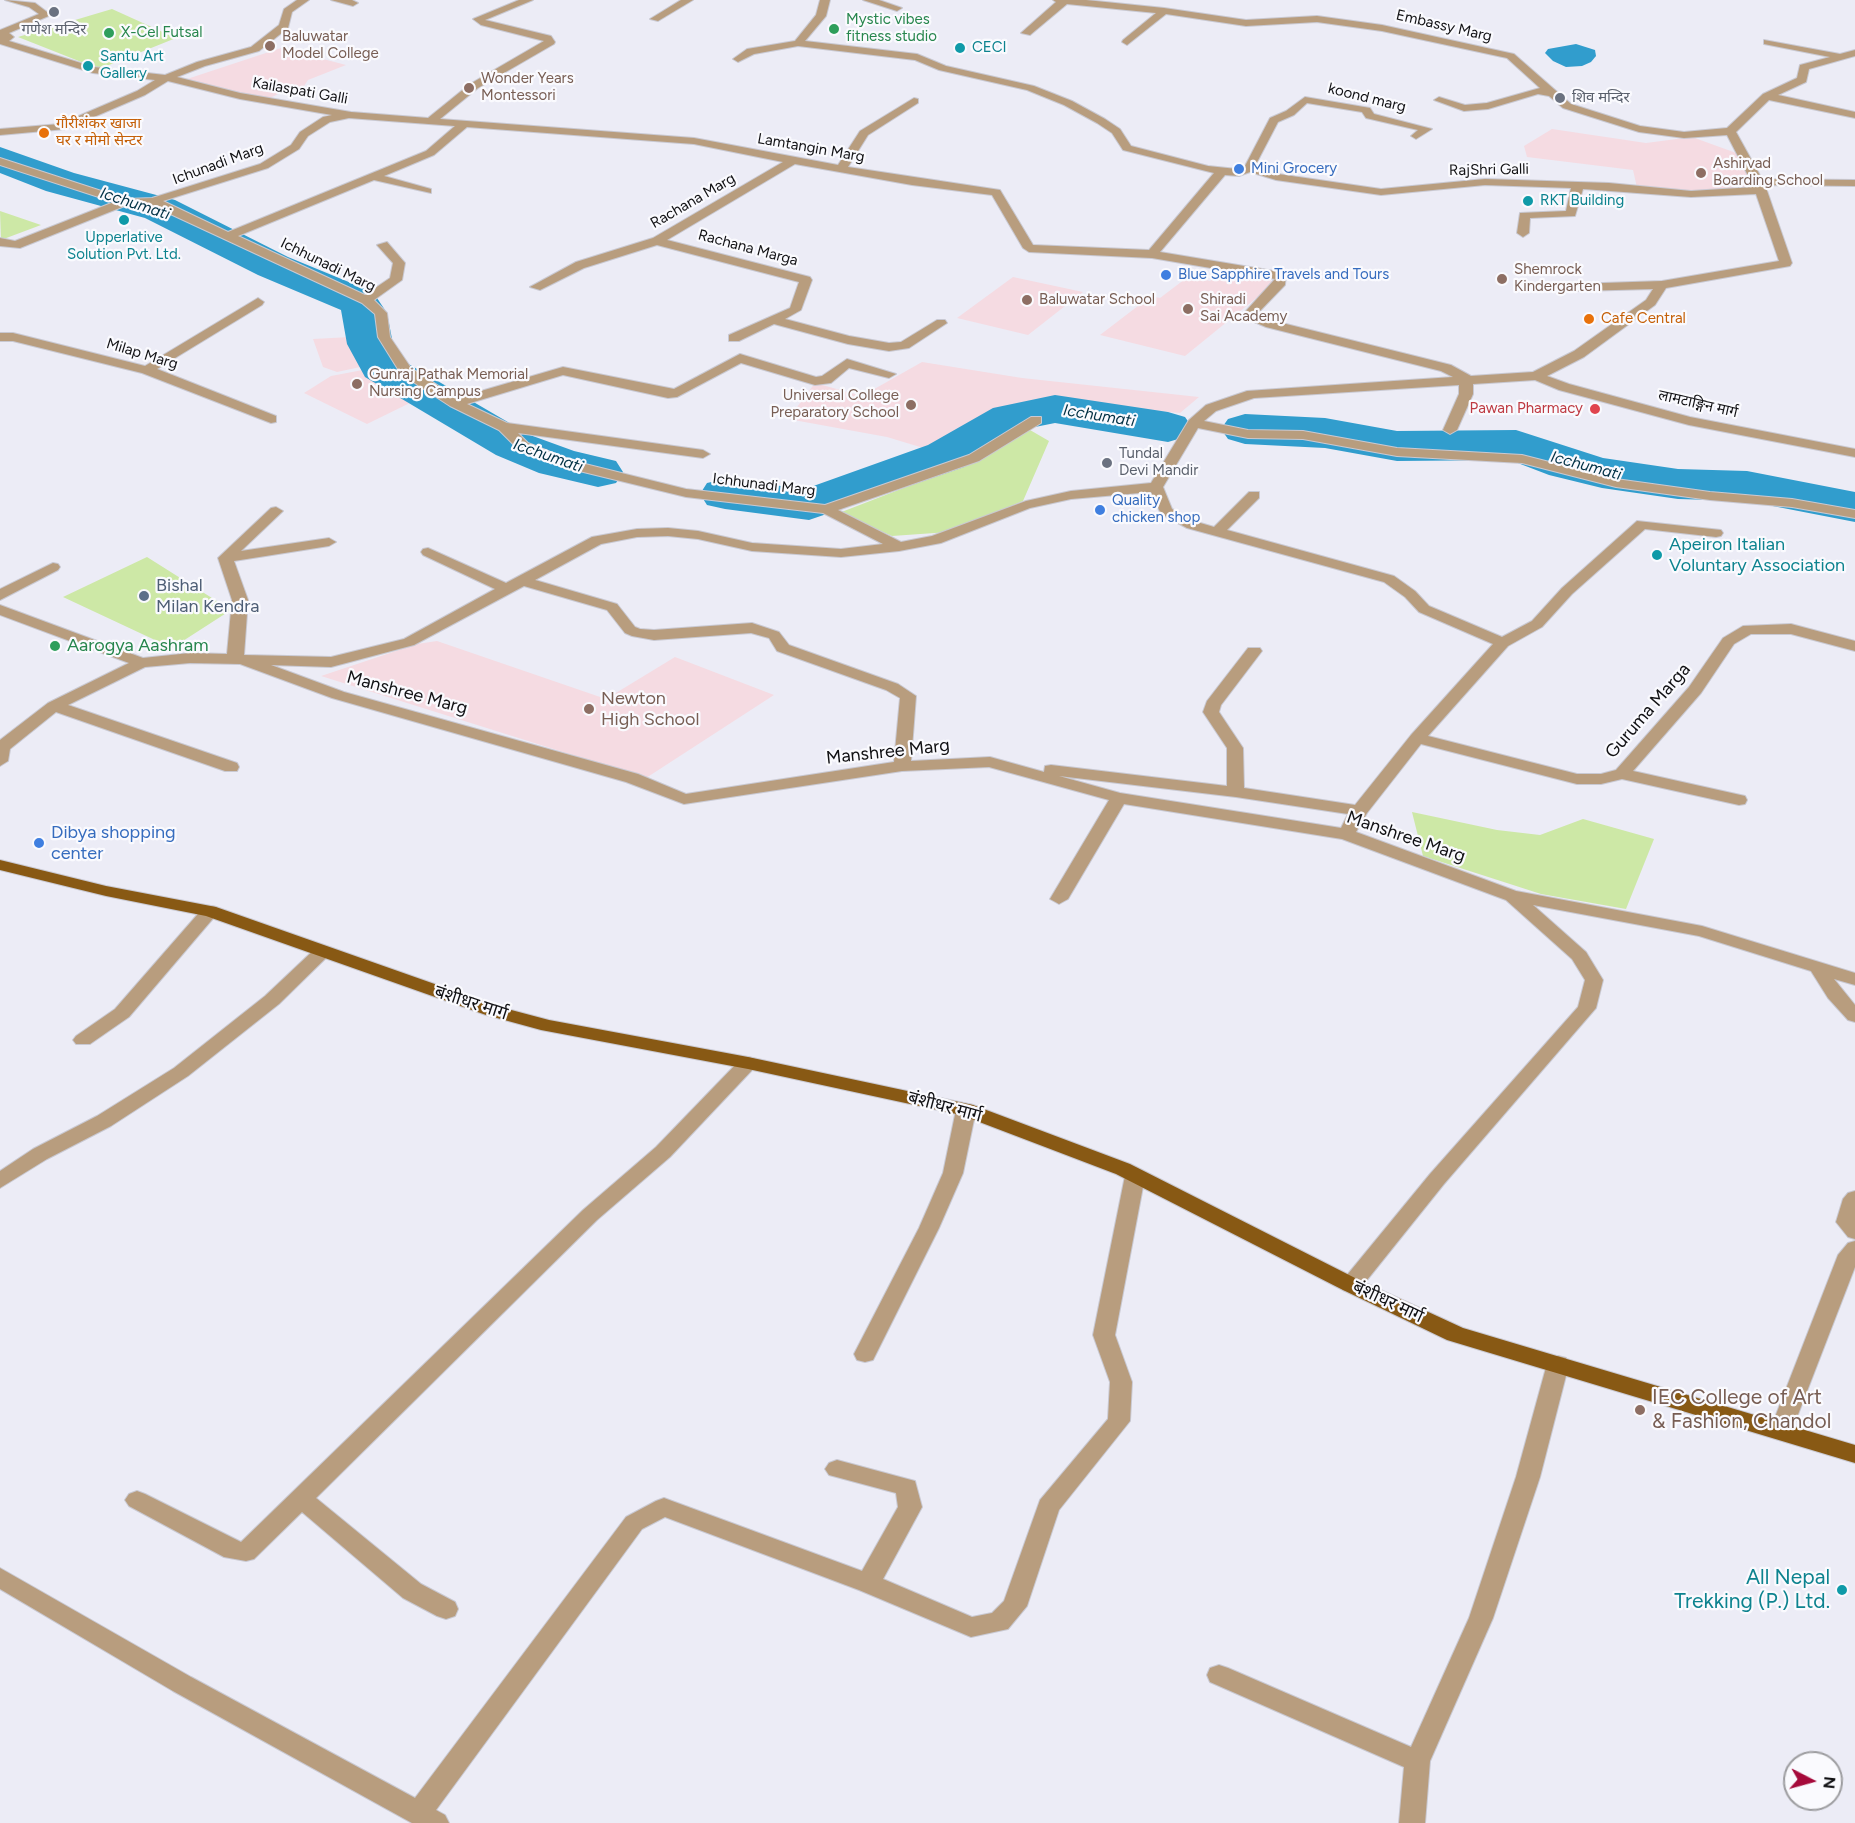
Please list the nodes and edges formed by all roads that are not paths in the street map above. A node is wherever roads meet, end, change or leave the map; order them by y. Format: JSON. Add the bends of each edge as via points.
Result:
{"nodes":[{"id":1,"x":10,"y":0,"type":"edge"},
{"id":2,"x":304,"y":0,"type":"edge"},
{"id":3,"x":336,"y":0,"type":"edge"},
{"id":4,"x":528,"y":0,"type":"edge"},
{"id":5,"x":688,"y":0,"type":"edge"},
{"id":6,"x":825,"y":0,"type":"edge"},
{"id":7,"x":868,"y":0,"type":"edge"},
{"id":8,"x":1155,"y":0,"type":"edge"},
{"id":9,"x":1061,"y":1,"type":"edge"},
{"id":10,"x":353,"y":3,"type":"dead end"},
{"id":11,"x":897,"y":8,"type":"dead end"},
{"id":12,"x":1146,"y":11,"type":"junction"},
{"id":13,"x":1164,"y":11,"type":"junction"},
{"id":14,"x":656,"y":19,"type":"dead end"},
{"id":15,"x":1026,"y":33,"type":"dead end"},
{"id":16,"x":1127,"y":42,"type":"dead end"},
{"id":17,"x":1768,"y":42,"type":"dead end"},
{"id":18,"x":798,"y":43,"type":"junction"},
{"id":19,"x":1855,"y":53,"type":"edge"},
{"id":20,"x":1838,"y":56,"type":"junction"},
{"id":21,"x":738,"y":59,"type":"dead end"},
{"id":22,"x":166,"y":78,"type":"junction"},
{"id":23,"x":1553,"y":93,"type":"junction"},
{"id":24,"x":1767,"y":96,"type":"junction"},
{"id":25,"x":1439,"y":100,"type":"dead end"},
{"id":26,"x":914,"y":101,"type":"dead end"},
{"id":27,"x":351,"y":115,"type":"junction"},
{"id":28,"x":1855,"y":115,"type":"edge"},
{"id":29,"x":432,"y":120,"type":"junction"},
{"id":30,"x":466,"y":122,"type":"junction"},
{"id":31,"x":1730,"y":131,"type":"junction"},
{"id":32,"x":0,"y":132,"type":"edge"},
{"id":33,"x":1416,"y":136,"type":"dead end"},
{"id":34,"x":796,"y":159,"type":"junction"},
{"id":35,"x":0,"y":161,"type":"edge"},
{"id":36,"x":842,"y":168,"type":"junction"},
{"id":37,"x":1249,"y":168,"type":"junction"},
{"id":38,"x":1222,"y":171,"type":"junction"},
{"id":39,"x":372,"y":176,"type":"junction"},
{"id":40,"x":1855,"y":183,"type":"edge"},
{"id":41,"x":1579,"y":186,"type":"junction"},
{"id":42,"x":1758,"y":186,"type":"junction"},
{"id":43,"x":427,"y":191,"type":"dead end"},
{"id":44,"x":153,"y":201,"type":"junction"},
{"id":45,"x":125,"y":202,"type":"junction"},
{"id":46,"x":1523,"y":233,"type":"dead end"},
{"id":47,"x":228,"y":236,"type":"junction"},
{"id":48,"x":657,"y":241,"type":"junction"},
{"id":49,"x":0,"y":242,"type":"edge"},
{"id":50,"x":16,"y":245,"type":"junction"},
{"id":51,"x":383,"y":245,"type":"dead end"},
{"id":52,"x":0,"y":252,"type":"edge"},
{"id":53,"x":1152,"y":254,"type":"junction"},
{"id":54,"x":1662,"y":285,"type":"junction"},
{"id":55,"x":536,"y":287,"type":"dead end"},
{"id":56,"x":1578,"y":288,"type":"dead end"},
{"id":57,"x":366,"y":300,"type":"junction"},
{"id":58,"x":258,"y":302,"type":"dead end"},
{"id":59,"x":772,"y":320,"type":"junction"},
{"id":60,"x":941,"y":323,"type":"dead end"},
{"id":61,"x":0,"y":337,"type":"edge"},
{"id":62,"x":734,"y":338,"type":"dead end"},
{"id":63,"x":147,"y":370,"type":"junction"},
{"id":64,"x":889,"y":374,"type":"dead end"},
{"id":65,"x":1536,"y":376,"type":"junction"},
{"id":66,"x":1466,"y":379,"type":"junction"},
{"id":67,"x":455,"y":403,"type":"junction"},
{"id":68,"x":271,"y":419,"type":"dead end"},
{"id":69,"x":1036,"y":420,"type":"dead end"},
{"id":70,"x":1194,"y":423,"type":"junction"},
{"id":71,"x":504,"y":427,"type":"junction"},
{"id":72,"x":1450,"y":430,"type":"dead end"},
{"id":73,"x":1855,"y":453,"type":"edge"},
{"id":74,"x":703,"y":454,"type":"dead end"},
{"id":75,"x":1156,"y":487,"type":"junction"},
{"id":76,"x":1254,"y":495,"type":"dead end"},
{"id":77,"x":826,"y":509,"type":"junction"},
{"id":78,"x":276,"y":511,"type":"dead end"},
{"id":79,"x":1855,"y":514,"type":"edge"},
{"id":80,"x":1218,"y":531,"type":"junction"},
{"id":81,"x":1716,"y":532,"type":"dead end"},
{"id":82,"x":329,"y":542,"type":"dead end"},
{"id":83,"x":899,"y":547,"type":"junction"},
{"id":84,"x":428,"y":552,"type":"dead end"},
{"id":85,"x":225,"y":558,"type":"junction"},
{"id":86,"x":53,"y":567,"type":"dead end"},
{"id":87,"x":524,"y":581,"type":"junction"},
{"id":88,"x":508,"y":590,"type":"junction"},
{"id":89,"x":0,"y":595,"type":"edge"},
{"id":90,"x":0,"y":610,"type":"edge"},
{"id":91,"x":1503,"y":643,"type":"junction"},
{"id":92,"x":1855,"y":646,"type":"edge"},
{"id":93,"x":1254,"y":651,"type":"dead end"},
{"id":94,"x":235,"y":657,"type":"junction"},
{"id":95,"x":142,"y":663,"type":"junction"},
{"id":96,"x":54,"y":706,"type":"junction"},
{"id":97,"x":1417,"y":738,"type":"junction"},
{"id":98,"x":0,"y":761,"type":"edge"},
{"id":99,"x":990,"y":762,"type":"junction"},
{"id":100,"x":902,"y":766,"type":"junction"},
{"id":101,"x":231,"y":767,"type":"dead end"},
{"id":102,"x":1622,"y":774,"type":"junction"},
{"id":103,"x":1236,"y":792,"type":"junction"},
{"id":104,"x":1119,"y":798,"type":"junction"},
{"id":105,"x":1739,"y":800,"type":"dead end"},
{"id":106,"x":1359,"y":811,"type":"junction"},
{"id":107,"x":1346,"y":834,"type":"junction"},
{"id":108,"x":0,"y":865,"type":"edge"},
{"id":109,"x":1512,"y":896,"type":"junction"},
{"id":110,"x":1059,"y":899,"type":"dead end"},
{"id":111,"x":210,"y":911,"type":"junction"},
{"id":112,"x":322,"y":951,"type":"junction"},
{"id":113,"x":1817,"y":966,"type":"junction"},
{"id":114,"x":1855,"y":979,"type":"edge"},
{"id":115,"x":1855,"y":1016,"type":"edge"},
{"id":116,"x":84,"y":1040,"type":"dead end"},
{"id":117,"x":748,"y":1063,"type":"junction"},
{"id":118,"x":966,"y":1110,"type":"junction"},
{"id":119,"x":1135,"y":1176,"type":"junction"},
{"id":120,"x":0,"y":1181,"type":"edge"},
{"id":121,"x":1855,"y":1198,"type":"edge"},
{"id":122,"x":1855,"y":1232,"type":"edge"},
{"id":123,"x":1855,"y":1248,"type":"edge"},
{"id":124,"x":1351,"y":1285,"type":"junction"},
{"id":125,"x":865,"y":1354,"type":"dead end"},
{"id":126,"x":1558,"y":1364,"type":"junction"},
{"id":127,"x":1781,"y":1430,"type":"junction"},
{"id":128,"x":1855,"y":1454,"type":"edge"},
{"id":129,"x":837,"y":1469,"type":"dead end"},
{"id":130,"x":301,"y":1498,"type":"junction"},
{"id":131,"x":137,"y":1500,"type":"dead end"},
{"id":132,"x":0,"y":1577,"type":"edge"},
{"id":133,"x":868,"y":1583,"type":"junction"},
{"id":134,"x":446,"y":1609,"type":"dead end"},
{"id":135,"x":1220,"y":1675,"type":"dead end"},
{"id":136,"x":1417,"y":1761,"type":"junction"},
{"id":137,"x":428,"y":1818,"type":"edge"},
{"id":138,"x":1412,"y":1823,"type":"edge"}],
"edges":[{"from":1,"to":22,"type":"street","name":"Kailaspati Galli","via":[[32,5],[46,15],[1,33],[9,37],[0,41],[93,70]]},
{"from":2,"to":22,"type":"street","via":[[287,11],[284,26],[255,49]]},
{"from":3,"to":10,"type":"street"},
{"from":4,"to":29,"type":"street","via":[[478,19],[550,42],[474,86]]},
{"from":5,"to":14,"type":"street"},
{"from":6,"to":18,"type":"street","via":[[821,16]]},
{"from":7,"to":11,"type":"street"},
{"from":8,"to":12,"type":"street"},
{"from":9,"to":12,"type":"street","name":"Embassy Marg"},
{"from":9,"to":15,"type":"street"},
{"from":12,"to":13,"type":"street","name":"Embassy Marg"},
{"from":13,"to":16,"type":"street"},
{"from":13,"to":23,"type":"street","name":"Embassy Marg","via":[[1246,23],[1317,19],[1382,28],[1510,56]]},
{"from":17,"to":20,"type":"street"},
{"from":18,"to":21,"type":"street","name":"RajShri Galli","via":[[751,51]]},
{"from":18,"to":38,"type":"street","name":"RajShri Galli","via":[[917,57],[943,68],[1030,88],[1101,121],[1116,131],[1127,148]]},
{"from":19,"to":20,"type":"street"},
{"from":20,"to":24,"type":"street","via":[[1804,67],[1802,80]]},
{"from":22,"to":27,"type":"street","name":"Kailaspati Galli","via":[[240,96]]},
{"from":22,"to":32,"type":"street","via":[[62,127]]},
{"from":23,"to":25,"type":"street","via":[[1525,94],[1488,106],[1471,107]]},
{"from":23,"to":31,"type":"street","name":"Embassy Marg","via":[[1567,106],[1639,129],[1684,135]]},
{"from":24,"to":28,"type":"street"},
{"from":24,"to":31,"type":"street"},
{"from":26,"to":36,"type":"street","via":[[864,133]]},
{"from":27,"to":29,"type":"street","name":"Kailaspati Galli"},
{"from":27,"to":44,"type":"street","name":"Ichunadi Marg","via":[[327,119],[304,134],[295,147],[264,166]]},
{"from":29,"to":30,"type":"street","name":"Lamtangin Marg"},
{"from":30,"to":34,"type":"street","name":"Lamtangin Marg","via":[[694,141]]},
{"from":30,"to":39,"type":"street","via":[[430,153]]},
{"from":31,"to":42,"type":"street"},
{"from":33,"to":37,"type":"street","name":"koond marg","via":[[1427,129],[1370,116],[1365,110],[1305,100],[1274,120]]},
{"from":34,"to":36,"type":"street","name":"Lamtangin Marg"},
{"from":34,"to":48,"type":"street","name":"Rachana Marg"},
{"from":35,"to":45,"type":"street","name":"Ichhunadi Marg"},
{"from":36,"to":53,"type":"street","name":"Lamtangin Marg","via":[[912,182],[996,192],[1029,248]]},
{"from":37,"to":38,"type":"street","name":"RajShri Galli","via":[[1239,173]]},
{"from":37,"to":41,"type":"street","name":"RajShri Galli","via":[[1276,177],[1381,192],[1485,182]]},
{"from":38,"to":53,"type":"street"},
{"from":39,"to":43,"type":"street"},
{"from":39,"to":47,"type":"street"},
{"from":40,"to":42,"type":"street","name":"RajShri Galli"},
{"from":41,"to":42,"type":"street","name":"RajShri Galli","via":[[1691,194]]},
{"from":41,"to":46,"type":"street","via":[[1574,192],[1571,213],[1524,215]]},
{"from":42,"to":54,"type":"street","via":[[1786,263]]},
{"from":44,"to":45,"type":"street","name":"Ichhunadi Marg"},
{"from":44,"to":47,"type":"street","name":"Ichhunadi Marg"},
{"from":45,"to":50,"type":"street"},
{"from":47,"to":57,"type":"street","name":"Ichhunadi Marg"},
{"from":48,"to":55,"type":"street","name":"Rachana Marg","via":[[580,265]]},
{"from":48,"to":59,"type":"street","name":"Rachana Marga","via":[[806,280],[795,310]]},
{"from":49,"to":50,"type":"street"},
{"from":50,"to":52,"type":"street"},
{"from":51,"to":57,"type":"street","via":[[399,263],[396,279]]},
{"from":53,"to":66,"type":"street","via":[[1282,276],[1281,282],[1249,315],[1270,324],[1446,368]]},
{"from":54,"to":56,"type":"street"},
{"from":54,"to":65,"type":"street","via":[[1651,302],[1579,354]]},
{"from":57,"to":67,"type":"street","name":"Ichhunadi Marg","via":[[381,313],[384,337],[406,371]]},
{"from":58,"to":63,"type":"street"},
{"from":59,"to":60,"type":"street","via":[[889,347],[904,345]]},
{"from":59,"to":62,"type":"street","name":"Rachana Marga"},
{"from":61,"to":63,"type":"street","name":"Milap Marg"},
{"from":63,"to":68,"type":"street","name":"Milap Marg"},
{"from":64,"to":67,"type":"street","via":[[847,363],[826,380],[815,381],[740,358],[677,393],[563,371]]},
{"from":65,"to":66,"type":"street"},
{"from":65,"to":73,"type":"street","name":"लामटाङ्गिन मार्ग","via":[[1689,421]]},
{"from":66,"to":70,"type":"street","via":[[1252,394],[1211,408]]},
{"from":66,"to":72,"type":"street","via":[[1466,394]]},
{"from":67,"to":71,"type":"street","name":"Ichhunadi Marg"},
{"from":69,"to":77,"type":"street","via":[[974,458]]},
{"from":70,"to":75,"type":"street"},
{"from":70,"to":79,"type":"street","via":[[1248,434],[1303,435],[1374,449],[1521,459],[1616,483],[1792,502]]},
{"from":71,"to":74,"type":"street"},
{"from":71,"to":77,"type":"street","name":"Ichhunadi Marg","via":[[523,447],[568,464],[686,493]]},
{"from":75,"to":80,"type":"street","via":[[1166,511],[1192,525]]},
{"from":75,"to":83,"type":"street","via":[[1090,492],[1037,502],[936,540]]},
{"from":76,"to":80,"type":"street"},
{"from":77,"to":83,"type":"street","name":"Ichhunadi Marg"},
{"from":78,"to":85,"type":"street"},
{"from":80,"to":91,"type":"street","via":[[1389,579],[1424,609]]},
{"from":81,"to":91,"type":"street","via":[[1642,524],[1567,591],[1537,624]]},
{"from":82,"to":85,"type":"street"},
{"from":83,"to":87,"type":"street","via":[[841,553],[752,547],[698,535],[637,533],[597,540]]},
{"from":84,"to":88,"type":"street"},
{"from":85,"to":94,"type":"street","via":[[240,600]]},
{"from":86,"to":89,"type":"street"},
{"from":87,"to":88,"type":"street"},
{"from":87,"to":100,"type":"street","via":[[612,607],[637,633],[752,628],[774,635],[783,648],[892,687],[908,696]]},
{"from":88,"to":94,"type":"street","via":[[409,642],[331,662]]},
{"from":90,"to":95,"type":"street"},
{"from":91,"to":97,"type":"street"},
{"from":92,"to":102,"type":"street","name":"Guruma Marga","via":[[1791,629],[1748,629],[1728,641],[1695,690]]},
{"from":93,"to":103,"type":"street","via":[[1211,712],[1235,748]]},
{"from":94,"to":95,"type":"street"},
{"from":94,"to":100,"type":"street","name":"Manshree Marg","via":[[338,695],[632,778],[684,799]]},
{"from":95,"to":96,"type":"street"},
{"from":96,"to":98,"type":"street","via":[[2,747]]},
{"from":96,"to":101,"type":"street"},
{"from":97,"to":102,"type":"street","name":"Guruma Marga","via":[[1577,779]]},
{"from":97,"to":106,"type":"street"},
{"from":99,"to":100,"type":"street","name":"Manshree Marg"},
{"from":99,"to":103,"type":"street"},
{"from":99,"to":104,"type":"street","name":"Manshree Marg"},
{"from":102,"to":105,"type":"street"},
{"from":103,"to":106,"type":"street"},
{"from":104,"to":107,"type":"street","name":"Manshree Marg"},
{"from":104,"to":110,"type":"street"},
{"from":106,"to":107,"type":"street"},
{"from":107,"to":109,"type":"street","name":"Manshree Marg"},
{"from":108,"to":111,"type":"main road","name":"बंशीधर मार्ग"},
{"from":109,"to":113,"type":"street","name":"Manshree Marg","via":[[1702,931]]},
{"from":109,"to":124,"type":"street","via":[[1579,956],[1594,980],[1587,1008],[1437,1179]]},
{"from":111,"to":112,"type":"main road","name":"बंशीधर मार्ग"},
{"from":111,"to":116,"type":"street","via":[[122,1012]]},
{"from":112,"to":117,"type":"main road","name":"बंशीधर मार्ग","via":[[493,1011],[548,1026]]},
{"from":112,"to":120,"type":"street","via":[[272,1000],[181,1072]]},
{"from":113,"to":114,"type":"street","name":"Manshree Marg"},
{"from":113,"to":115,"type":"street"},
{"from":117,"to":118,"type":"main road","name":"बंशीधर मार्ग"},
{"from":117,"to":130,"type":"street","via":[[663,1152],[590,1215]]},
{"from":118,"to":119,"type":"main road","name":"बंशीधर मार्ग"},
{"from":118,"to":125,"type":"street","via":[[952,1173],[929,1228]]},
{"from":119,"to":124,"type":"main road","name":"बंशीधर मार्ग"},
{"from":119,"to":133,"type":"street","via":[[1104,1335],[1121,1382],[1119,1421],[1048,1506],[1015,1606],[999,1622],[971,1627]]},
{"from":121,"to":122,"type":"street","via":[[1846,1222]]},
{"from":123,"to":127,"type":"street"},
{"from":124,"to":126,"type":"main road","name":"बंशीधर मार्ग","via":[[1455,1334]]},
{"from":126,"to":127,"type":"main road","name":"बंशीधर मार्ग"},
{"from":126,"to":136,"type":"street","via":[[1527,1477],[1481,1618]]},
{"from":127,"to":128,"type":"main road","name":"बंशीधर मार्ग"},
{"from":129,"to":133,"type":"street","via":[[907,1487],[910,1507]]},
{"from":130,"to":131,"type":"street","via":[[246,1552],[232,1550]]},
{"from":130,"to":134,"type":"street","via":[[412,1591]]},
{"from":132,"to":137,"type":"street","via":[[183,1684]]},
{"from":133,"to":137,"type":"street","via":[[664,1508],[634,1523]]},
{"from":135,"to":136,"type":"street"},
{"from":136,"to":138,"type":"street"}]}
